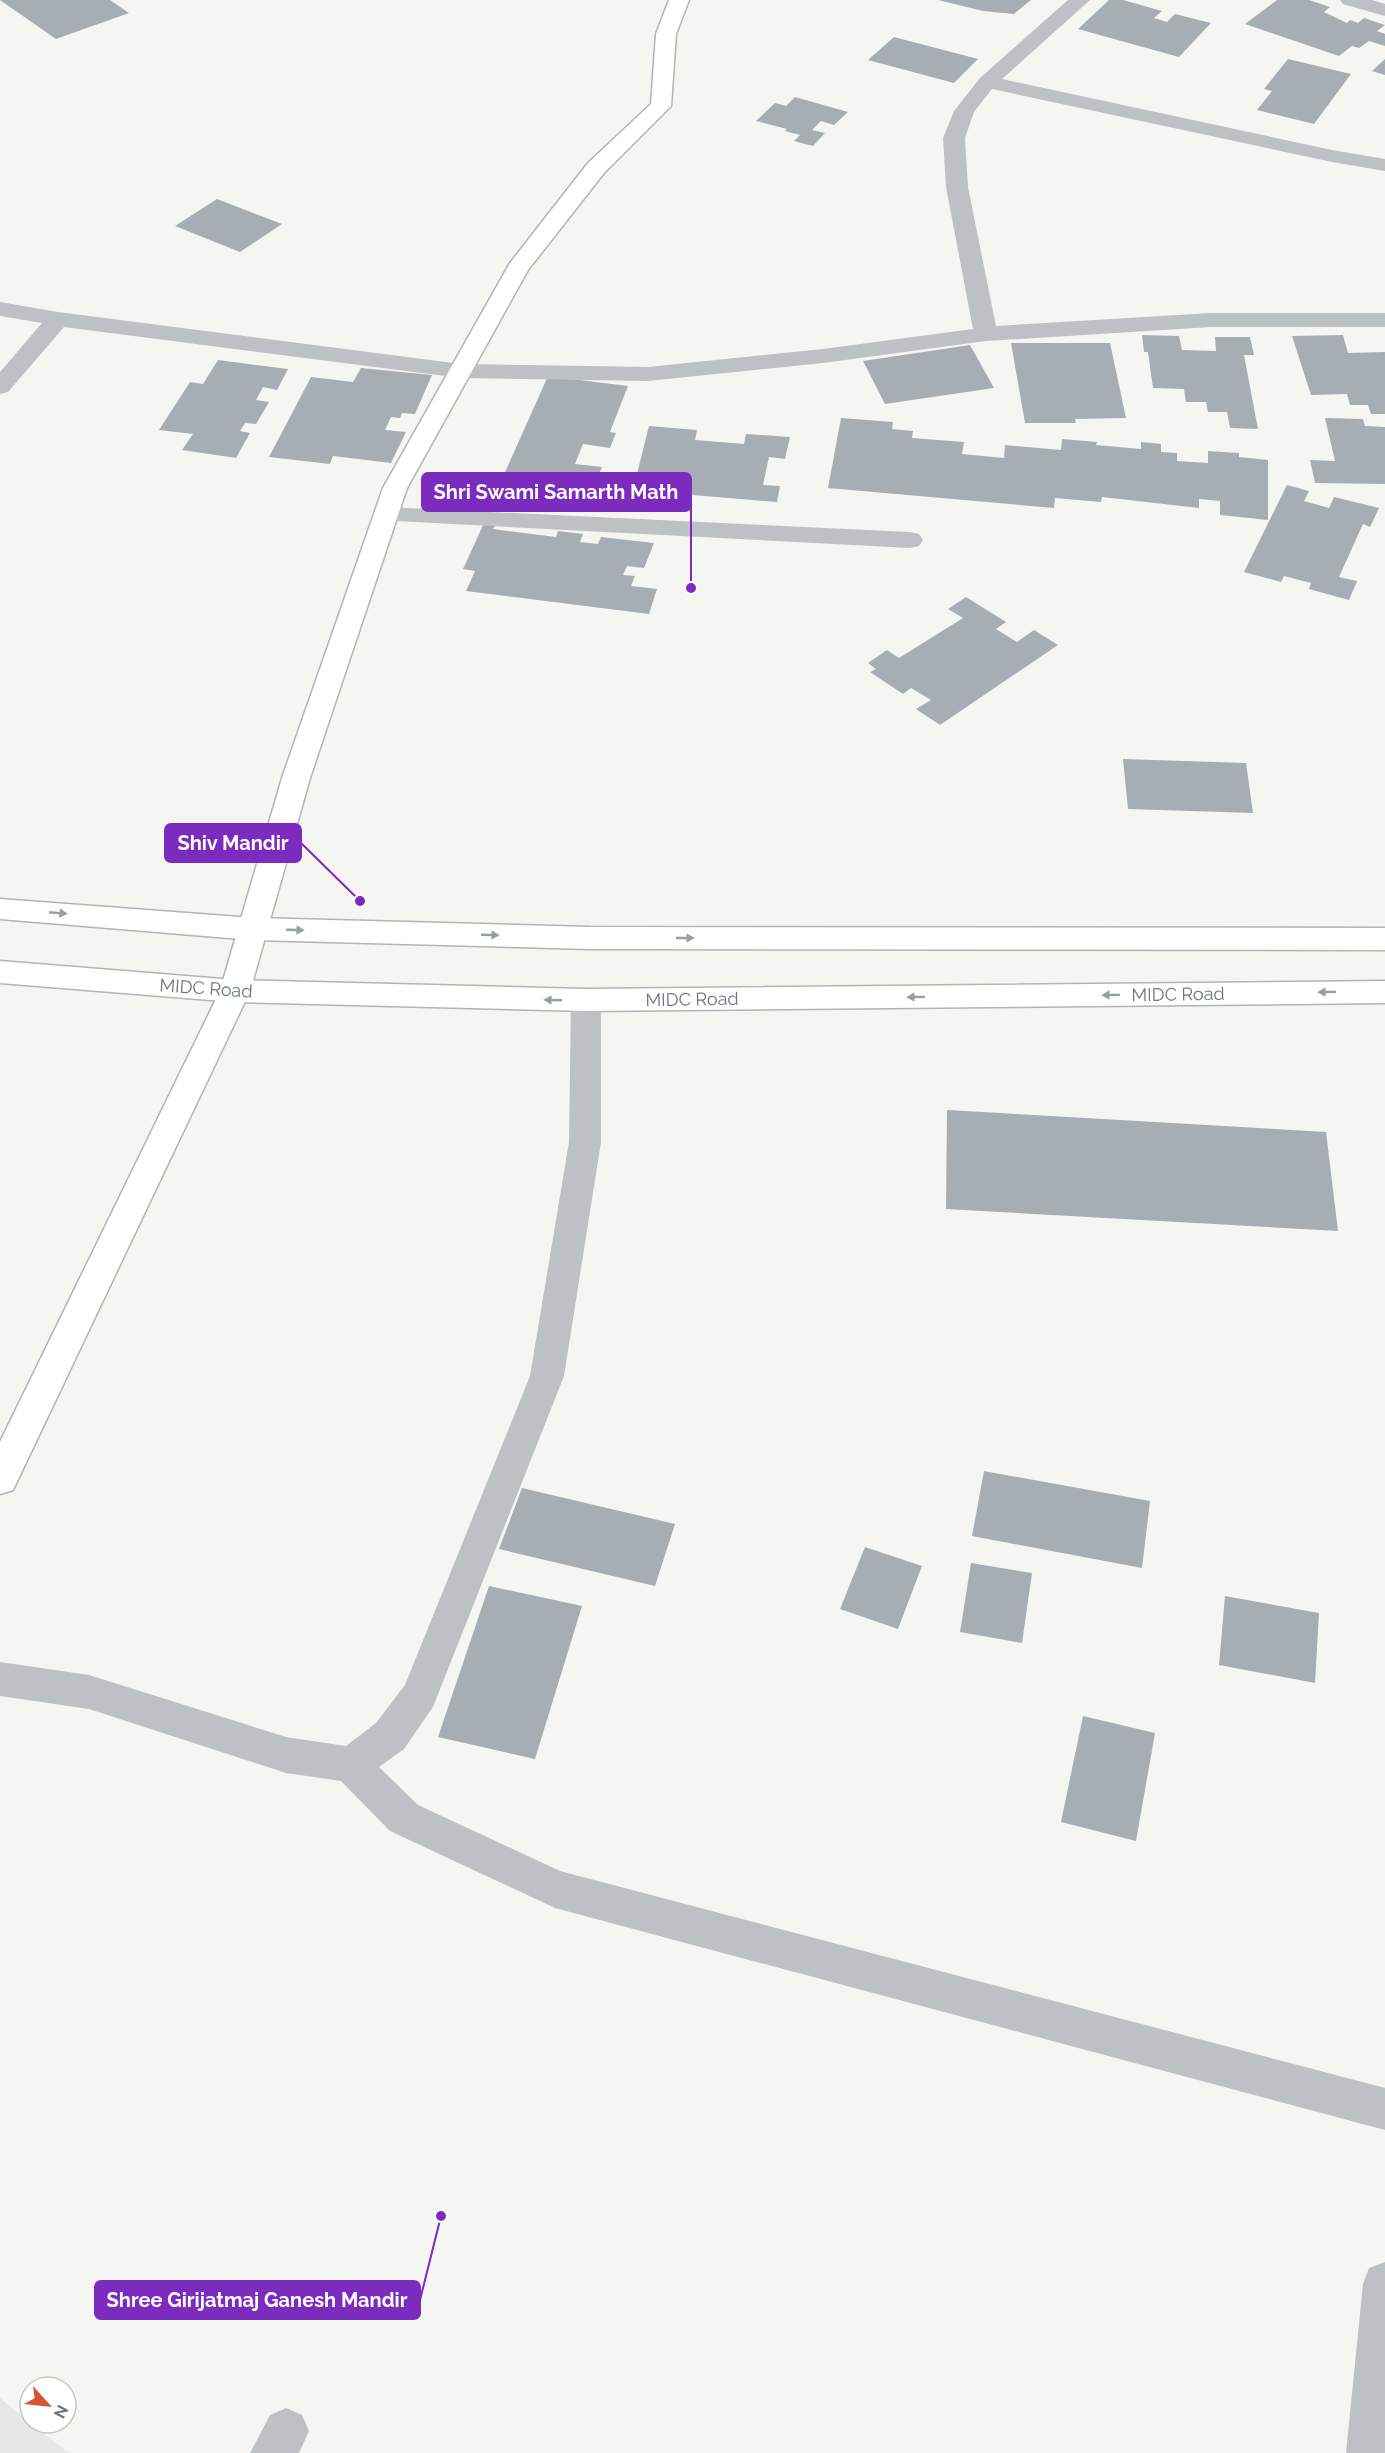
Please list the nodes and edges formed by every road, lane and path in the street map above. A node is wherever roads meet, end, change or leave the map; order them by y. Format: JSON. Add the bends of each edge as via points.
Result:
{"nodes":[{"id":1,"x":679,"y":0,"type":"edge"},
{"id":2,"x":1080,"y":0,"type":"edge"},
{"id":3,"x":1350,"y":0,"type":"edge"},
{"id":4,"x":1385,"y":10,"type":"edge"},
{"id":5,"x":987,"y":82,"type":"junction"},
{"id":6,"x":1385,"y":165,"type":"edge"},
{"id":7,"x":0,"y":309,"type":"edge"},
{"id":8,"x":58,"y":319,"type":"junction"},
{"id":9,"x":1385,"y":320,"type":"edge"},
{"id":10,"x":986,"y":334,"type":"junction"},
{"id":11,"x":461,"y":371,"type":"junction"},
{"id":12,"x":0,"y":387,"type":"edge"},
{"id":13,"x":386,"y":515,"type":"junction"},
{"id":14,"x":910,"y":540,"type":"dead end"},
{"id":15,"x":0,"y":909,"type":"edge"},
{"id":16,"x":253,"y":929,"type":"junction"},
{"id":17,"x":1385,"y":939,"type":"edge"},
{"id":18,"x":0,"y":972,"type":"edge"},
{"id":19,"x":236,"y":991,"type":"junction"},
{"id":20,"x":1385,"y":992,"type":"edge"},
{"id":21,"x":586,"y":1000,"type":"junction"},
{"id":22,"x":0,"y":1479,"type":"edge"},
{"id":23,"x":0,"y":1679,"type":"edge"},
{"id":24,"x":351,"y":1765,"type":"junction"},
{"id":25,"x":1385,"y":2109,"type":"edge"},
{"id":26,"x":1385,"y":2284,"type":"edge"},
{"id":27,"x":1369,"y":2453,"type":"edge"}],
"edges":[{"from":1,"to":11,"type":"main road","via":[[666,34],[661,106],[596,168],[518,268]]},
{"from":2,"to":5,"type":"street"},
{"from":3,"to":4,"type":"street"},
{"from":5,"to":6,"type":"street"},
{"from":5,"to":10,"type":"street","via":[[964,111],[954,138],[957,187]]},
{"from":7,"to":8,"type":"street"},
{"from":8,"to":11,"type":"street"},
{"from":8,"to":12,"type":"street"},
{"from":9,"to":10,"type":"street","via":[[1211,320]]},
{"from":10,"to":11,"type":"street","via":[[648,374]]},
{"from":11,"to":13,"type":"main road","via":[[394,488]]},
{"from":13,"to":14,"type":"street"},
{"from":13,"to":16,"type":"main road","via":[[296,778]]},
{"from":15,"to":16,"type":"main road","one_way":true},
{"from":16,"to":17,"type":"main road","one_way":true,"via":[[590,938]]},
{"from":16,"to":19,"type":"main road"},
{"from":18,"to":19,"type":"main road","name":"MIDC Road"},
{"from":21,"to":19,"type":"main road","name":"MIDC Road","one_way":true},
{"from":19,"to":22,"type":"main road"},
{"from":20,"to":21,"type":"main road","name":"MIDC Road","one_way":true},
{"from":21,"to":24,"type":"street","via":[[585,1142],[547,1376],[420,1695],[390,1736]]},
{"from":23,"to":24,"type":"street","via":[[89,1692],[286,1755]]},
{"from":24,"to":25,"type":"street","via":[[404,1818],[555,1889]]},
{"from":26,"to":27,"type":"street"}]}
